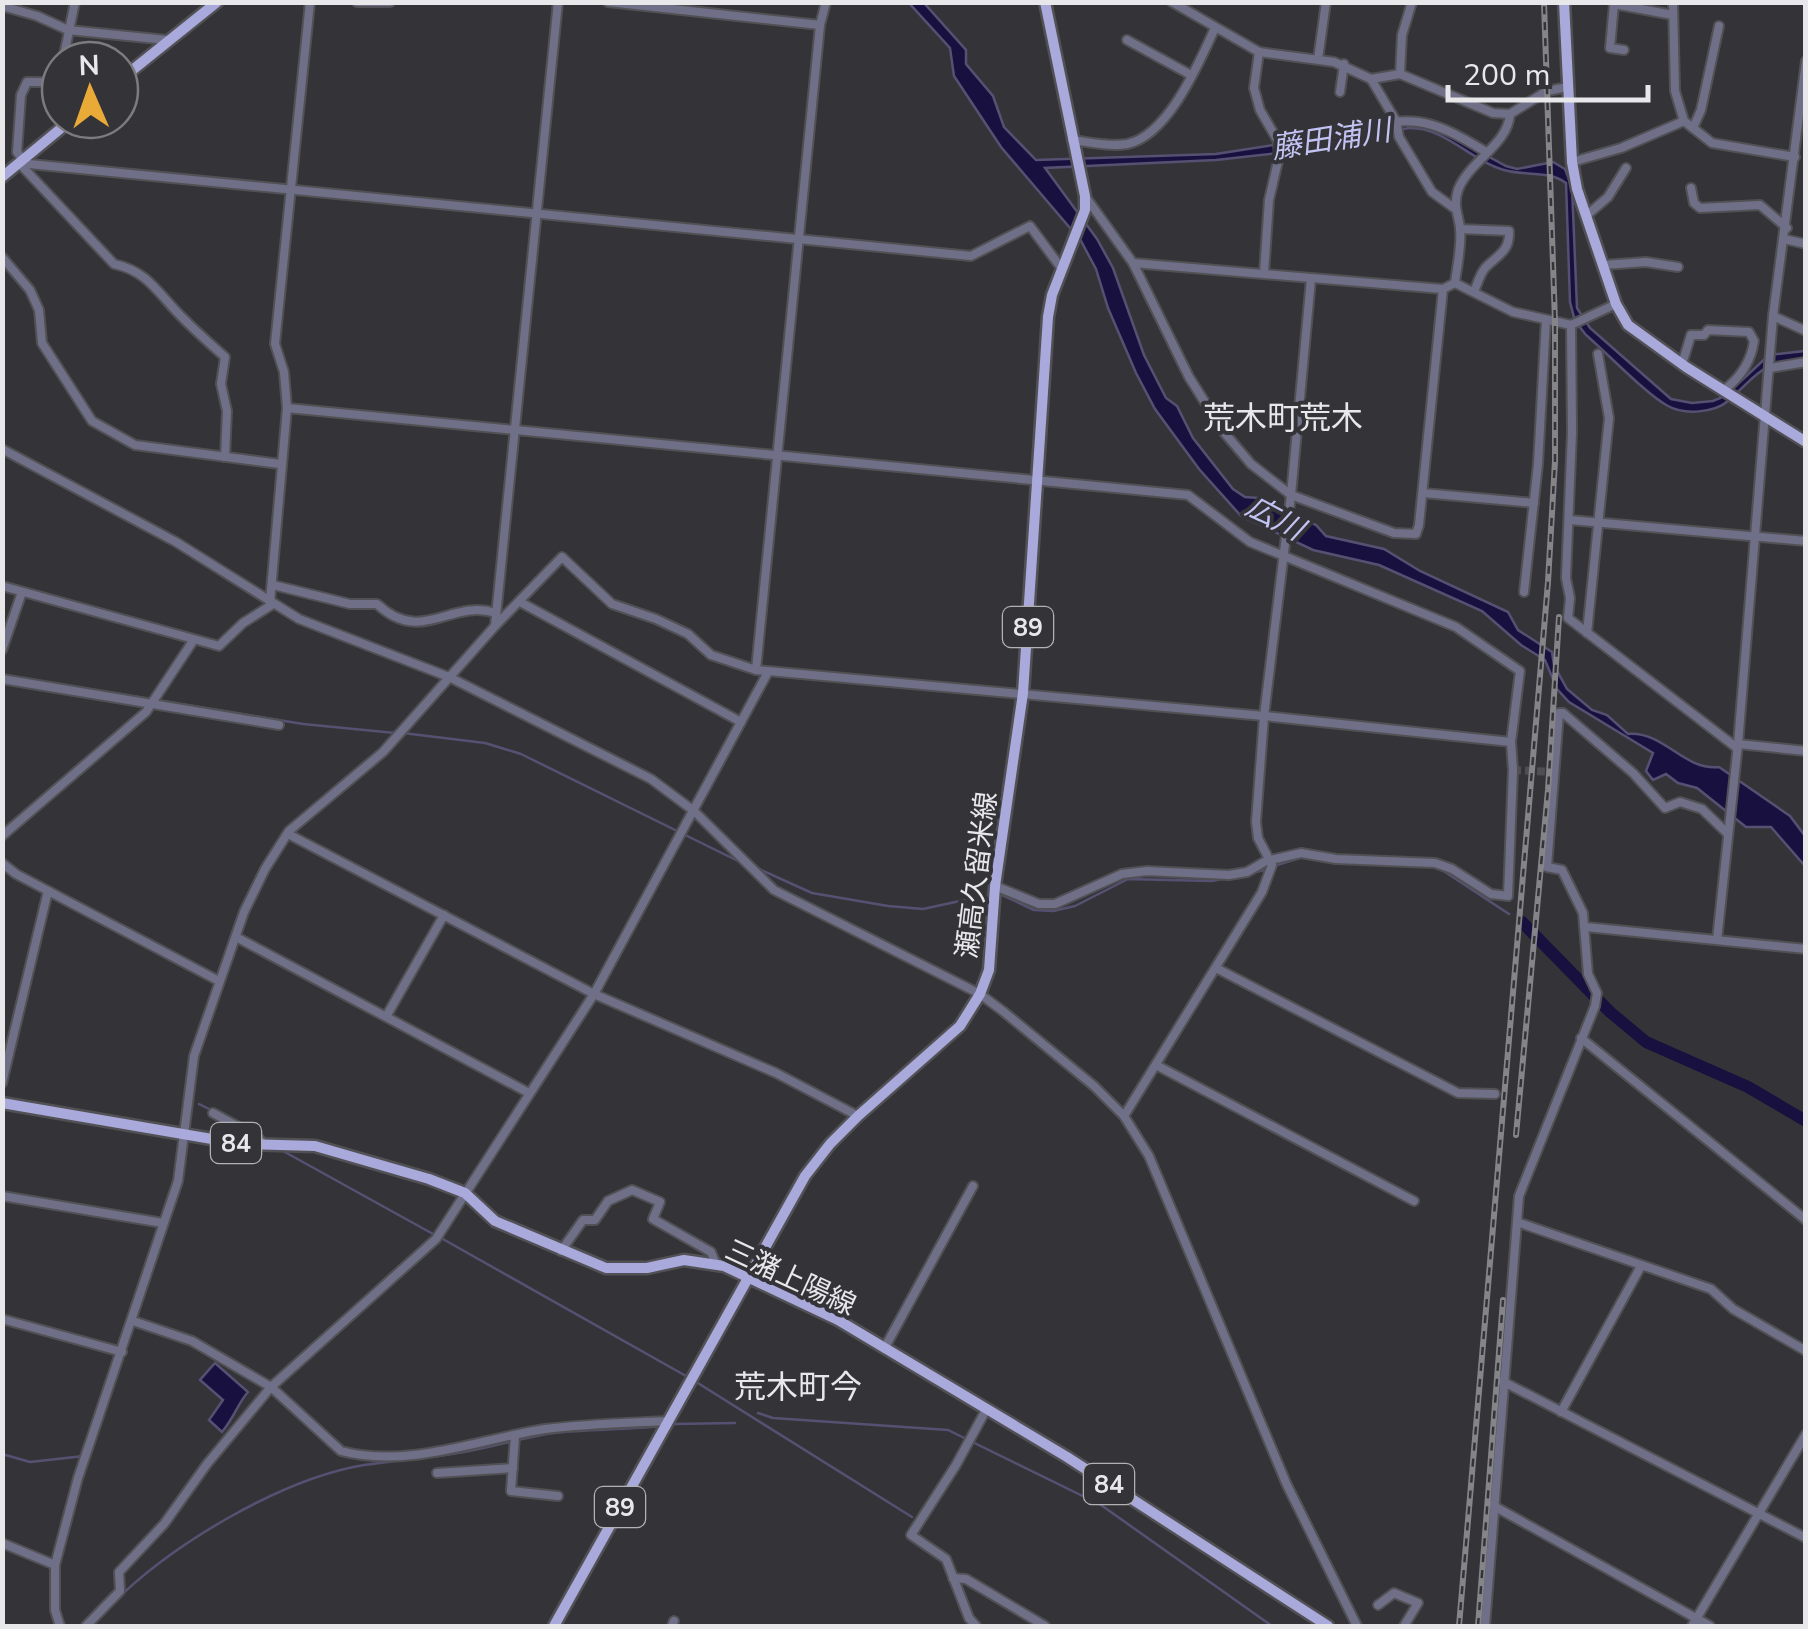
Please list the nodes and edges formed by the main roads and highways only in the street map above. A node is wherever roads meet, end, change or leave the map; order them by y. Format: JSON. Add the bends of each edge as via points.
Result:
{"nodes":[{"id":1,"x":217,"y":2,"type":"edge"},
{"id":2,"x":1046,"y":2,"type":"edge"},
{"id":3,"x":1564,"y":2,"type":"edge"},
{"id":4,"x":140,"y":63,"type":"edge"},
{"id":5,"x":47,"y":140,"type":"edge"},
{"id":6,"x":2,"y":176,"type":"edge"},
{"id":7,"x":1806,"y":442,"type":"edge"},
{"id":8,"x":2,"y":1103,"type":"edge"},
{"id":9,"x":750,"y":1276,"type":"junction"},
{"id":10,"x":554,"y":1626,"type":"edge"},
{"id":11,"x":1328,"y":1626,"type":"edge"}],
"edges":[{"from":1,"to":4,"type":"main road"},
{"from":2,"to":9,"type":"main road","name":"瀬高久留米線","number":"89","via":[[1085,210],[1048,316],[1023,693],[994,886],[989,970],[960,1026],[858,1116],[805,1176]]},
{"from":3,"to":7,"type":"main road","via":[[1572,162],[1628,326]]},
{"from":5,"to":6,"type":"main road"},
{"from":8,"to":9,"type":"main road","name":"三潴上陽線","number":"84","via":[[241,1144],[316,1146],[465,1193],[495,1221],[586,1262],[616,1270],[684,1260]]},
{"from":9,"to":10,"type":"main road","name":"瀬高久留米線","number":"89"},
{"from":9,"to":11,"type":"main road","name":"三潴上陽線","number":"84","via":[[818,1308],[1097,1476]]}]}
